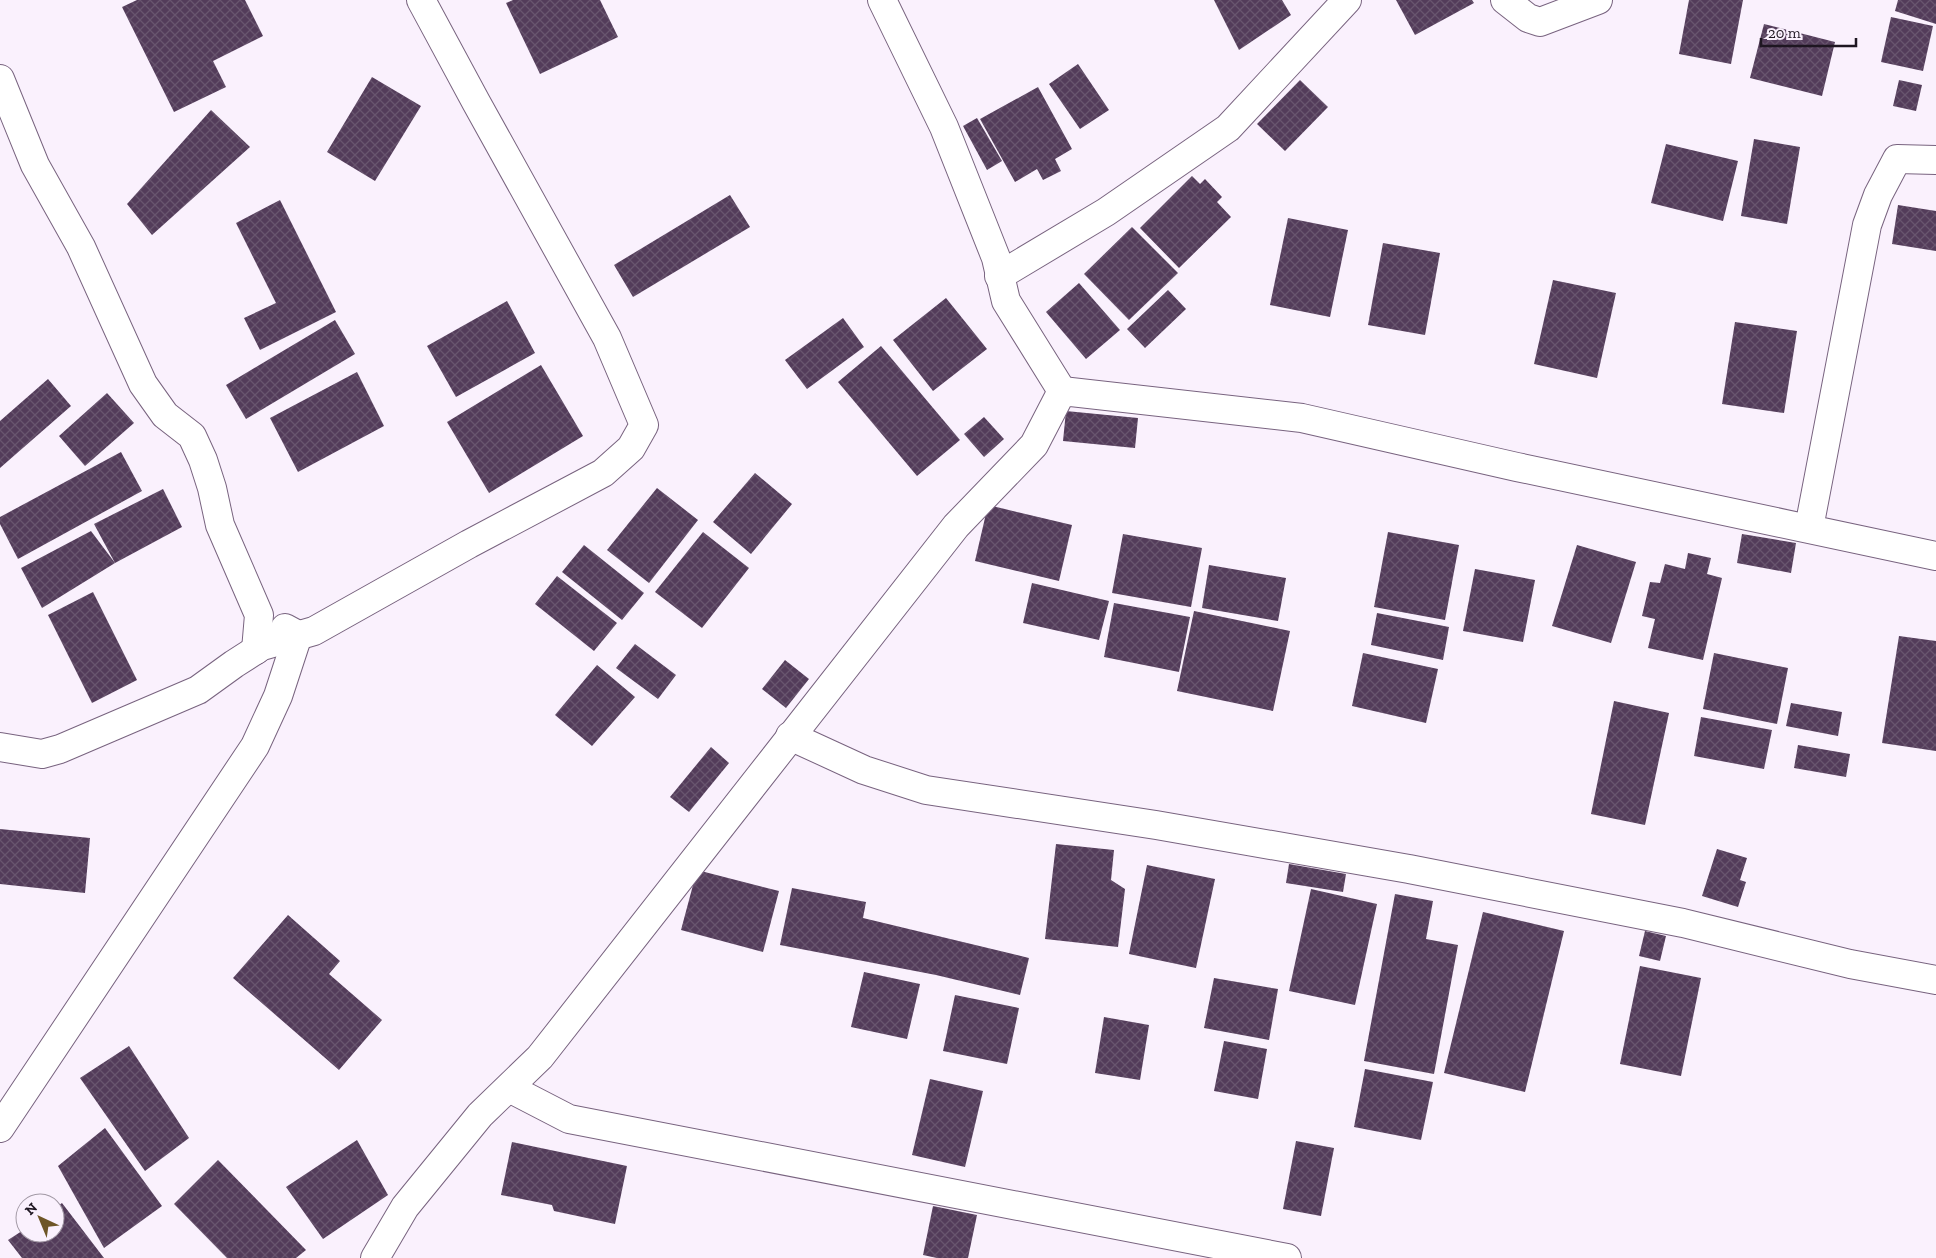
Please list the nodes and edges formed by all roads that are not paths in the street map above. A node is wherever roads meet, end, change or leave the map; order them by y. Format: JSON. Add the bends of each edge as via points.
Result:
{"nodes":[{"id":1,"x":421,"y":0,"type":"edge"},
{"id":2,"x":882,"y":0,"type":"edge"},
{"id":3,"x":1347,"y":0,"type":"edge"},
{"id":4,"x":1505,"y":0,"type":"edge"},
{"id":5,"x":1598,"y":0,"type":"edge"},
{"id":6,"x":0,"y":79,"type":"edge"},
{"id":7,"x":1936,"y":160,"type":"edge"},
{"id":8,"x":999,"y":276,"type":"junction"},
{"id":9,"x":1062,"y":391,"type":"junction"},
{"id":10,"x":1809,"y":528,"type":"junction"},
{"id":11,"x":1936,"y":556,"type":"edge"},
{"id":12,"x":259,"y":615,"type":"junction"},
{"id":13,"x":298,"y":635,"type":"junction"},
{"id":14,"x":256,"y":650,"type":"junction"},
{"id":15,"x":790,"y":736,"type":"junction"},
{"id":16,"x":0,"y":747,"type":"edge"},
{"id":17,"x":1936,"y":980,"type":"edge"},
{"id":18,"x":508,"y":1088,"type":"junction"},
{"id":19,"x":0,"y":1128,"type":"edge"},
{"id":20,"x":375,"y":1258,"type":"edge"},
{"id":21,"x":1287,"y":1258,"type":"edge"}],
"edges":[{"from":1,"to":13,"type":"street","via":[[607,338],[644,425],[631,448],[603,473],[314,631]]},
{"from":2,"to":8,"type":"street","via":[[944,127],[996,258]]},
{"from":3,"to":8,"type":"street","via":[[1228,128],[1106,212]]},
{"from":4,"to":5,"type":"street","via":[[1528,18],[1540,22]]},
{"from":6,"to":12,"type":"street","via":[[34,165],[81,246],[143,384],[165,415],[192,436],[212,488],[220,525]]},
{"from":7,"to":10,"type":"street","via":[[1897,159],[1867,225]]},
{"from":8,"to":9,"type":"street","via":[[1006,302]]},
{"from":9,"to":10,"type":"street","via":[[1302,418]]},
{"from":9,"to":15,"type":"street","via":[[1034,445],[956,526]]},
{"from":10,"to":11,"type":"street"},
{"from":12,"to":13,"type":"street"},
{"from":12,"to":14,"type":"street"},
{"from":13,"to":14,"type":"street"},
{"from":13,"to":19,"type":"street","via":[[278,696],[255,746]]},
{"from":14,"to":16,"type":"street","via":[[198,690],[60,749],[42,754]]},
{"from":15,"to":17,"type":"street","via":[[864,770],[926,790],[1156,825],[1409,869],[1683,923],[1850,964]]},
{"from":15,"to":18,"type":"street","via":[[540,1057]]},
{"from":18,"to":20,"type":"street","via":[[480,1115],[405,1207]]},
{"from":18,"to":21,"type":"street","via":[[569,1119]]}]}
